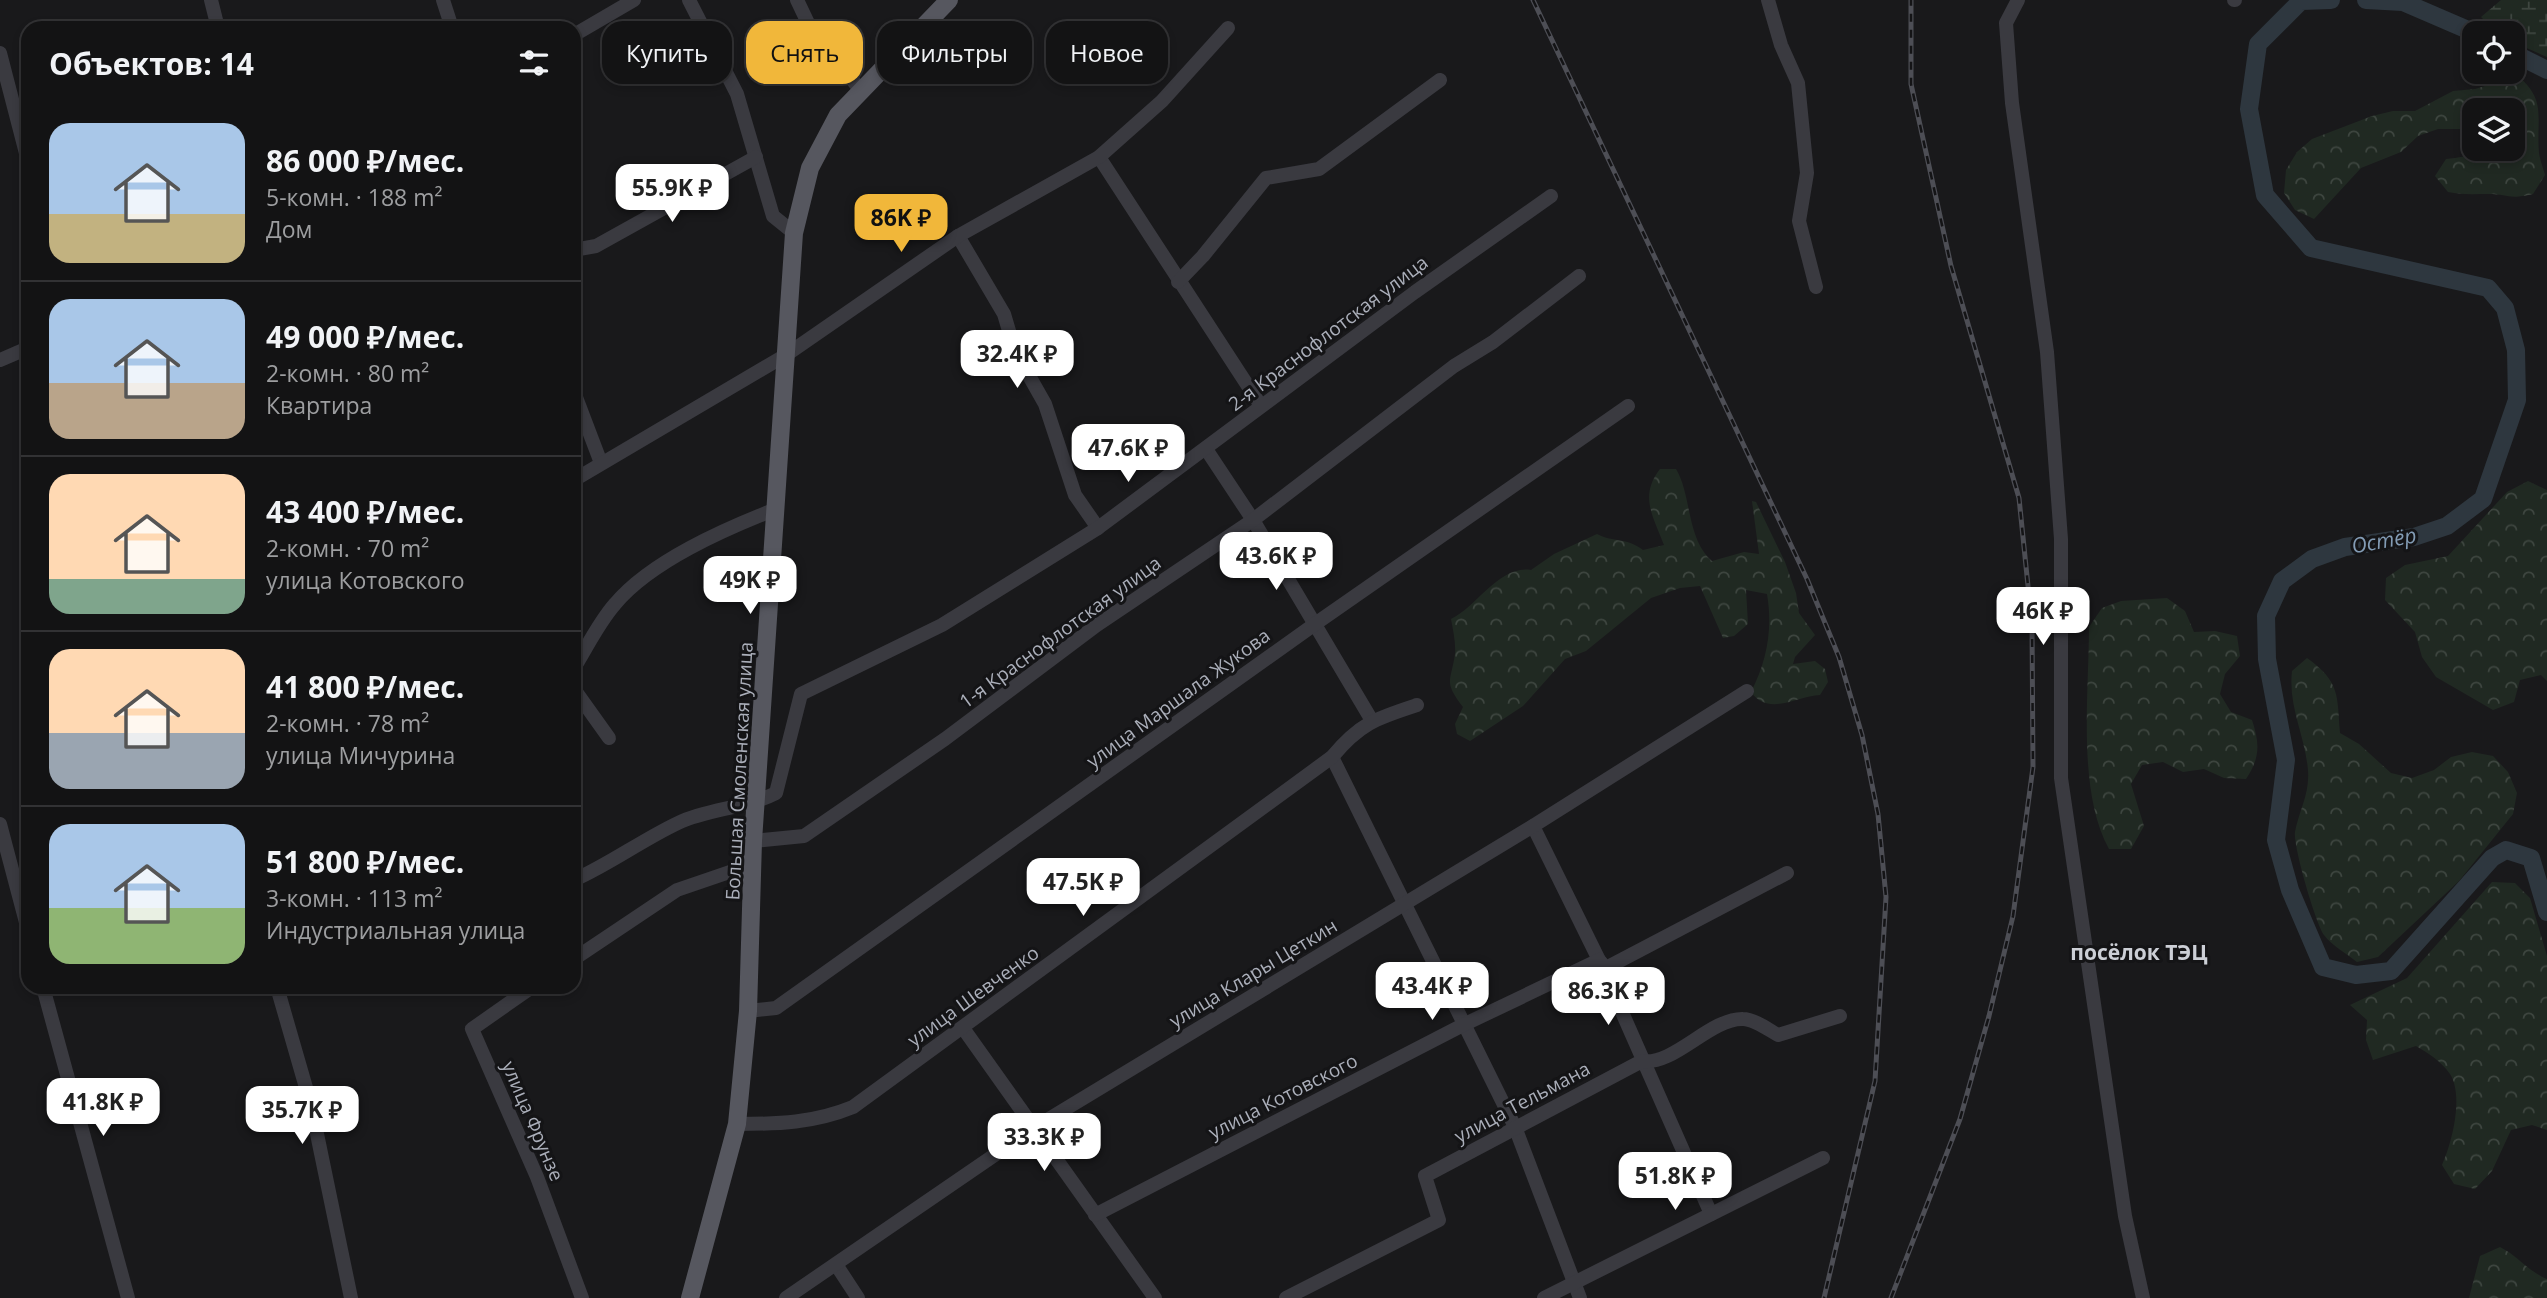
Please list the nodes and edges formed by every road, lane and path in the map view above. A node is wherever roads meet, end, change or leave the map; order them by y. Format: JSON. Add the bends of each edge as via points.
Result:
{"nodes":[{"id":1,"x":211,"y":0,"type":"edge"},
{"id":2,"x":443,"y":0,"type":"edge"},
{"id":3,"x":634,"y":0,"type":"edge"},
{"id":4,"x":689,"y":0,"type":"edge"},
{"id":5,"x":797,"y":0,"type":"edge"},
{"id":6,"x":949,"y":0,"type":"edge"},
{"id":7,"x":1768,"y":0,"type":"edge"},
{"id":8,"x":2018,"y":0,"type":"edge"},
{"id":9,"x":216,"y":21,"type":"edge"},
{"id":10,"x":450,"y":21,"type":"edge"},
{"id":11,"x":1228,"y":28,"type":"dead end"},
{"id":12,"x":581,"y":31,"type":"edge"},
{"id":13,"x":0,"y":53,"type":"edge"},
{"id":14,"x":1440,"y":80,"type":"dead end"},
{"id":15,"x":861,"y":91,"type":"junction"},
{"id":16,"x":21,"y":134,"type":"edge"},
{"id":17,"x":756,"y":157,"type":"junction"},
{"id":18,"x":1099,"y":157,"type":"junction"},
{"id":19,"x":1551,"y":196,"type":"dead end"},
{"id":20,"x":794,"y":233,"type":"junction"},
{"id":21,"x":958,"y":236,"type":"junction"},
{"id":22,"x":581,"y":249,"type":"edge"},
{"id":23,"x":1579,"y":276,"type":"dead end"},
{"id":24,"x":1178,"y":282,"type":"junction"},
{"id":25,"x":1816,"y":287,"type":"dead end"},
{"id":26,"x":21,"y":351,"type":"edge"},
{"id":27,"x":786,"y":355,"type":"junction"},
{"id":28,"x":0,"y":360,"type":"edge"},
{"id":29,"x":1628,"y":406,"type":"dead end"},
{"id":30,"x":1261,"y":407,"type":"junction"},
{"id":31,"x":581,"y":410,"type":"edge"},
{"id":32,"x":1206,"y":449,"type":"junction"},
{"id":33,"x":601,"y":463,"type":"junction"},
{"id":34,"x":581,"y":476,"type":"edge"},
{"id":35,"x":776,"y":509,"type":"junction"},
{"id":36,"x":1253,"y":520,"type":"junction"},
{"id":37,"x":1098,"y":528,"type":"junction"},
{"id":38,"x":1315,"y":624,"type":"junction"},
{"id":39,"x":581,"y":656,"type":"edge"},
{"id":40,"x":1748,"y":691,"type":"dead end"},
{"id":41,"x":581,"y":699,"type":"edge"},
{"id":42,"x":1417,"y":705,"type":"dead end"},
{"id":43,"x":1371,"y":719,"type":"junction"},
{"id":44,"x":609,"y":738,"type":"dead end"},
{"id":45,"x":1332,"y":757,"type":"junction"},
{"id":46,"x":757,"y":803,"type":"junction"},
{"id":47,"x":0,"y":824,"type":"edge"},
{"id":48,"x":1533,"y":826,"type":"junction"},
{"id":49,"x":753,"y":841,"type":"junction"},
{"id":50,"x":753,"y":864,"type":"junction"},
{"id":51,"x":1787,"y":873,"type":"dead end"},
{"id":52,"x":581,"y":876,"type":"edge"},
{"id":53,"x":21,"y":904,"type":"edge"},
{"id":54,"x":1404,"y":904,"type":"junction"},
{"id":55,"x":581,"y":954,"type":"edge"},
{"id":56,"x":1599,"y":960,"type":"junction"},
{"id":57,"x":45,"y":994,"type":"edge"},
{"id":58,"x":279,"y":994,"type":"edge"},
{"id":59,"x":521,"y":994,"type":"edge"},
{"id":60,"x":748,"y":1011,"type":"junction"},
{"id":61,"x":1840,"y":1016,"type":"dead end"},
{"id":62,"x":1463,"y":1025,"type":"junction"},
{"id":63,"x":963,"y":1028,"type":"junction"},
{"id":64,"x":1642,"y":1061,"type":"junction"},
{"id":65,"x":737,"y":1124,"type":"junction"},
{"id":66,"x":1516,"y":1127,"type":"junction"},
{"id":67,"x":1034,"y":1128,"type":"junction"},
{"id":68,"x":1823,"y":1158,"type":"dead end"},
{"id":69,"x":1711,"y":1214,"type":"junction"},
{"id":70,"x":1095,"y":1215,"type":"junction"},
{"id":71,"x":836,"y":1266,"type":"junction"},
{"id":72,"x":1572,"y":1283,"type":"junction"},
{"id":73,"x":128,"y":1298,"type":"edge"},
{"id":74,"x":351,"y":1298,"type":"edge"},
{"id":75,"x":582,"y":1298,"type":"edge"},
{"id":76,"x":690,"y":1298,"type":"edge"},
{"id":77,"x":786,"y":1298,"type":"edge"},
{"id":78,"x":858,"y":1298,"type":"edge"},
{"id":79,"x":1155,"y":1298,"type":"edge"},
{"id":80,"x":1286,"y":1298,"type":"edge"},
{"id":81,"x":1544,"y":1298,"type":"edge"},
{"id":82,"x":1580,"y":1298,"type":"edge"},
{"id":83,"x":2143,"y":1298,"type":"edge"}],
"edges":[{"from":1,"to":9,"type":"street"},
{"from":2,"to":10,"type":"street"},
{"from":3,"to":12,"type":"street"},
{"from":4,"to":17,"type":"street","via":[[737,94]]},
{"from":5,"to":15,"type":"street","via":[[808,23]]},
{"from":6,"to":15,"type":"main road","name":"Большая Смоленская улица"},
{"from":7,"to":25,"type":"street","via":[[1798,83],[1807,173],[1799,221]]},
{"from":8,"to":83,"type":"street","via":[[2006,23],[2012,103],[2047,352],[2061,539],[2061,778],[2125,1216]]},
{"from":11,"to":18,"type":"street","via":[[1162,101]]},
{"from":13,"to":16,"type":"street"},
{"from":14,"to":24,"type":"street","via":[[1319,169],[1266,178]]},
{"from":15,"to":20,"type":"main road","name":"Большая Смоленская улица","via":[[838,115],[810,169]]},
{"from":17,"to":20,"type":"street","via":[[773,216]]},
{"from":17,"to":22,"type":"street","via":[[596,246]]},
{"from":18,"to":21,"type":"street"},
{"from":18,"to":24,"type":"street"},
{"from":19,"to":30,"type":"street","name":"2-я Краснофлотская улица"},
{"from":20,"to":27,"type":"main road","name":"Большая Смоленская улица"},
{"from":21,"to":27,"type":"street"},
{"from":21,"to":37,"type":"street","via":[[1004,314],[1015,351],[1045,404],[1075,495]]},
{"from":23,"to":36,"type":"street","name":"1-я Краснофлотская улица"},
{"from":24,"to":30,"type":"street"},
{"from":26,"to":28,"type":"street"},
{"from":27,"to":33,"type":"street"},
{"from":27,"to":35,"type":"main road","name":"Большая Смоленская улица"},
{"from":29,"to":38,"type":"street","name":"улица Маршала Жукова"},
{"from":30,"to":32,"type":"street","name":"2-я Краснофлотская улица"},
{"from":31,"to":33,"type":"street"},
{"from":32,"to":36,"type":"street"},
{"from":32,"to":37,"type":"street","name":"2-я Краснофлотская улица"},
{"from":33,"to":34,"type":"street"},
{"from":35,"to":39,"type":"street","via":[[721,531],[664,563],[615,603]]},
{"from":35,"to":46,"type":"main road","name":"Большая Смоленская улица"},
{"from":36,"to":38,"type":"street"},
{"from":36,"to":49,"type":"street","name":"1-я Краснофлотская улица","via":[[1097,625],[967,723],[804,836]]},
{"from":37,"to":46,"type":"street","name":"2-я Краснофлотская улица","via":[[942,625],[801,694],[776,793]]},
{"from":38,"to":43,"type":"street"},
{"from":38,"to":60,"type":"street","name":"улица Маршала Жукова","via":[[776,1008]]},
{"from":40,"to":48,"type":"street","name":"улица Клары Цеткин"},
{"from":41,"to":44,"type":"street"},
{"from":42,"to":43,"type":"street","name":"улица Шевченко"},
{"from":43,"to":45,"type":"street","name":"улица Шевченко"},
{"from":45,"to":54,"type":"street"},
{"from":45,"to":63,"type":"street","name":"улица Шевченко"},
{"from":46,"to":49,"type":"main road","name":"Большая Смоленская улица"},
{"from":46,"to":52,"type":"street","via":[[680,822]]},
{"from":47,"to":53,"type":"street"},
{"from":48,"to":54,"type":"street","name":"улица Клары Цеткин"},
{"from":48,"to":56,"type":"street"},
{"from":49,"to":50,"type":"main road","name":"Большая Смоленская улица"},
{"from":50,"to":55,"type":"street","via":[[677,890]]},
{"from":50,"to":60,"type":"main road","name":"Большая Смоленская улица"},
{"from":51,"to":56,"type":"street","name":"улица Котовского","via":[[1606,968]]},
{"from":54,"to":62,"type":"street"},
{"from":54,"to":67,"type":"street","name":"улица Клары Цеткин"},
{"from":56,"to":62,"type":"street","name":"улица Котовского"},
{"from":56,"to":64,"type":"street"},
{"from":57,"to":73,"type":"street"},
{"from":58,"to":74,"type":"street","via":[[312,1105]]},
{"from":59,"to":75,"type":"street","name":"улица Фрунзе","via":[[472,1029],[537,1177]]},
{"from":60,"to":65,"type":"main road","name":"Большая Смоленская улица"},
{"from":61,"to":64,"type":"street","name":"улица Тельмана","via":[[1779,1035],[1744,1018]]},
{"from":62,"to":66,"type":"street"},
{"from":62,"to":70,"type":"street","name":"улица Котовского"},
{"from":63,"to":65,"type":"street","name":"улица Шевченко","via":[[853,1107],[794,1124]]},
{"from":63,"to":67,"type":"street"},
{"from":64,"to":66,"type":"street","name":"улица Тельмана"},
{"from":64,"to":69,"type":"street"},
{"from":65,"to":76,"type":"main road","name":"Большая Смоленская улица"},
{"from":66,"to":72,"type":"street"},
{"from":66,"to":80,"type":"street","name":"улица Тельмана","via":[[1424,1176],[1439,1220]]},
{"from":67,"to":70,"type":"street"},
{"from":67,"to":71,"type":"street","name":"улица Клары Цеткин"},
{"from":68,"to":69,"type":"street"},
{"from":69,"to":72,"type":"street"},
{"from":70,"to":79,"type":"street"},
{"from":71,"to":77,"type":"street","name":"улица Клары Цеткин"},
{"from":71,"to":78,"type":"street"},
{"from":72,"to":81,"type":"street"},
{"from":72,"to":82,"type":"street"}]}
